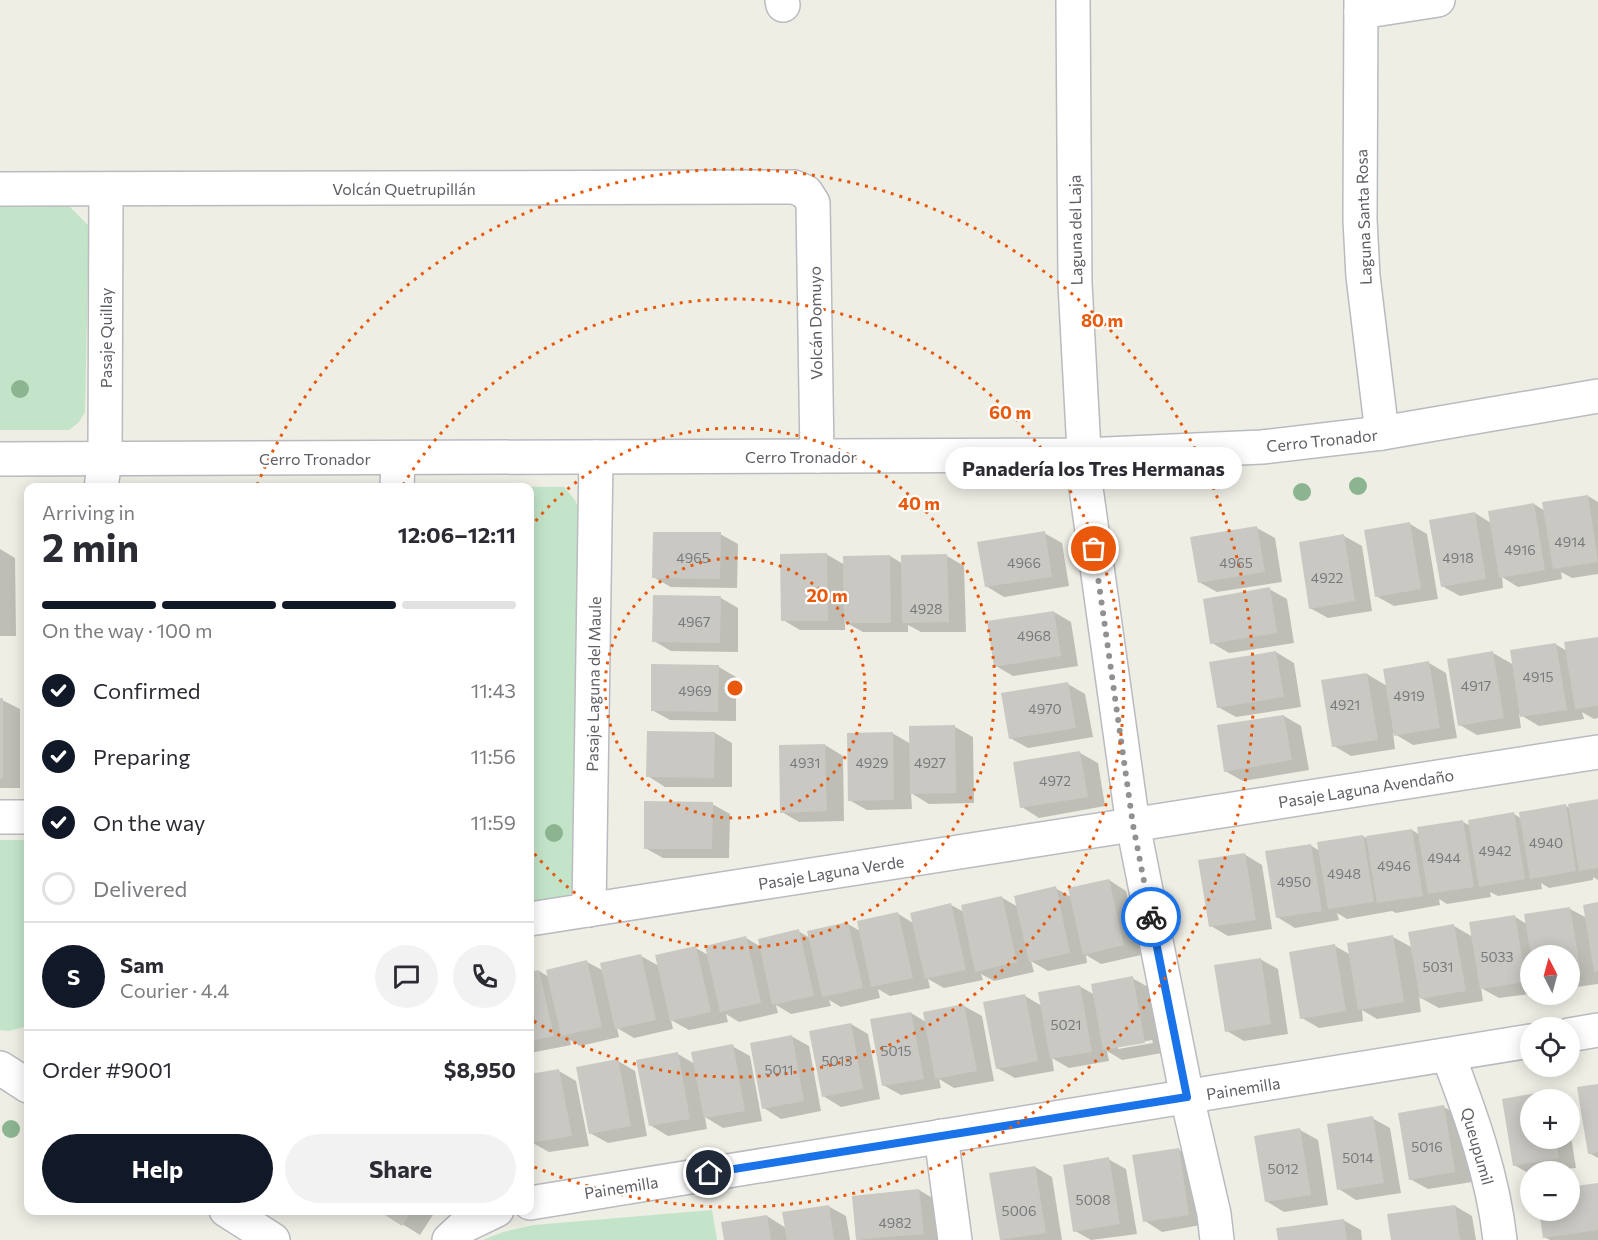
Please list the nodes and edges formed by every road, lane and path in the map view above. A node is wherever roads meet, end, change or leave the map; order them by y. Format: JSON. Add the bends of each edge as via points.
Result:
{"nodes":[{"id":1,"x":1072,"y":0,"type":"edge"},
{"id":2,"x":1437,"y":0,"type":"edge"},
{"id":3,"x":1361,"y":6,"type":"edge"},
{"id":4,"x":0,"y":189,"type":"edge"},
{"id":5,"x":106,"y":189,"type":"junction"},
{"id":6,"x":806,"y":192,"type":"joint"},
{"id":7,"x":1598,"y":396,"type":"edge"},
{"id":8,"x":1382,"y":433,"type":"junction"},
{"id":9,"x":1084,"y":455,"type":"junction"},
{"id":10,"x":818,"y":456,"type":"junction"},
{"id":11,"x":596,"y":457,"type":"junction"},
{"id":12,"x":0,"y":459,"type":"edge"},
{"id":13,"x":103,"y":473,"type":"edge"},
{"id":14,"x":398,"y":473,"type":"edge"},
{"id":15,"x":1598,"y":752,"type":"edge"},
{"id":16,"x":0,"y":817,"type":"edge"},
{"id":17,"x":24,"y":817,"type":"edge"},
{"id":18,"x":1133,"y":825,"type":"junction"},
{"id":19,"x":589,"y":910,"type":"junction"},
{"id":20,"x":534,"y":918,"type":"edge"},
{"id":21,"x":1598,"y":1030,"type":"edge"},
{"id":22,"x":1580,"y":1033,"type":"edge"},
{"id":23,"x":1520,"y":1043,"type":"edge"},
{"id":24,"x":1448,"y":1055,"type":"junction"},
{"id":25,"x":1187,"y":1097,"type":"junction"},
{"id":26,"x":941,"y":1136,"type":"junction"},
{"id":27,"x":534,"y":1202,"type":"edge"},
{"id":28,"x":234,"y":1215,"type":"edge"},
{"id":29,"x":487,"y":1215,"type":"edge"},
{"id":30,"x":273,"y":1240,"type":"edge"},
{"id":31,"x":449,"y":1240,"type":"edge"},
{"id":32,"x":955,"y":1240,"type":"edge"},
{"id":33,"x":1217,"y":1240,"type":"edge"},
{"id":34,"x":1500,"y":1240,"type":"edge"}],
"edges":[{"from":1,"to":9,"type":"street","name":"Laguna del Laja","via":[[1075,273]]},
{"from":2,"to":3,"type":"street"},
{"from":3,"to":8,"type":"street","name":"Laguna Santa Rosa","via":[[1360,220]]},
{"from":4,"to":5,"type":"street","name":"Volcán Quetrupillán"},
{"from":5,"to":6,"type":"street","name":"Volcán Quetrupillán","via":[[794,187]]},
{"from":5,"to":13,"type":"street","name":"Pasaje Quillay"},
{"from":6,"to":10,"type":"street","name":"Volcán Domuyo","via":[[813,203]]},
{"from":7,"to":8,"type":"street","name":"Cerro Tronador"},
{"from":8,"to":9,"type":"street","name":"Cerro Tronador","via":[[1262,447]]},
{"from":9,"to":10,"type":"street","name":"Cerro Tronador"},
{"from":9,"to":18,"type":"street","name":"Laguna del Laja","via":[[1090,526]]},
{"from":10,"to":11,"type":"street","name":"Cerro Tronador"},
{"from":11,"to":14,"type":"street","name":"Cerro Tronador"},
{"from":11,"to":19,"type":"street","name":"Pasaje Laguna del Maule"},
{"from":12,"to":13,"type":"street","name":"Cerro Tronador"},
{"from":13,"to":14,"type":"street","name":"Cerro Tronador"},
{"from":15,"to":18,"type":"street","name":"Pasaje Laguna Avendaño"},
{"from":16,"to":17,"type":"street"},
{"from":18,"to":19,"type":"street","name":"Pasaje Laguna Verde"},
{"from":18,"to":25,"type":"street","name":"Laguna del Laja"},
{"from":19,"to":20,"type":"street","name":"Pasaje Laguna Verde"},
{"from":21,"to":22,"type":"street"},
{"from":23,"to":24,"type":"street","name":"Painemilla"},
{"from":24,"to":25,"type":"street","name":"Painemilla"},
{"from":24,"to":34,"type":"street","name":"Queupumil","via":[[1487,1170]]},
{"from":25,"to":26,"type":"street","name":"Painemilla"},
{"from":25,"to":33,"type":"street","name":"Laguna del Laja"},
{"from":26,"to":27,"type":"street","name":"Painemilla"},
{"from":26,"to":32,"type":"street"},
{"from":28,"to":30,"type":"street"},
{"from":29,"to":31,"type":"street","via":[[464,1226]]}]}
